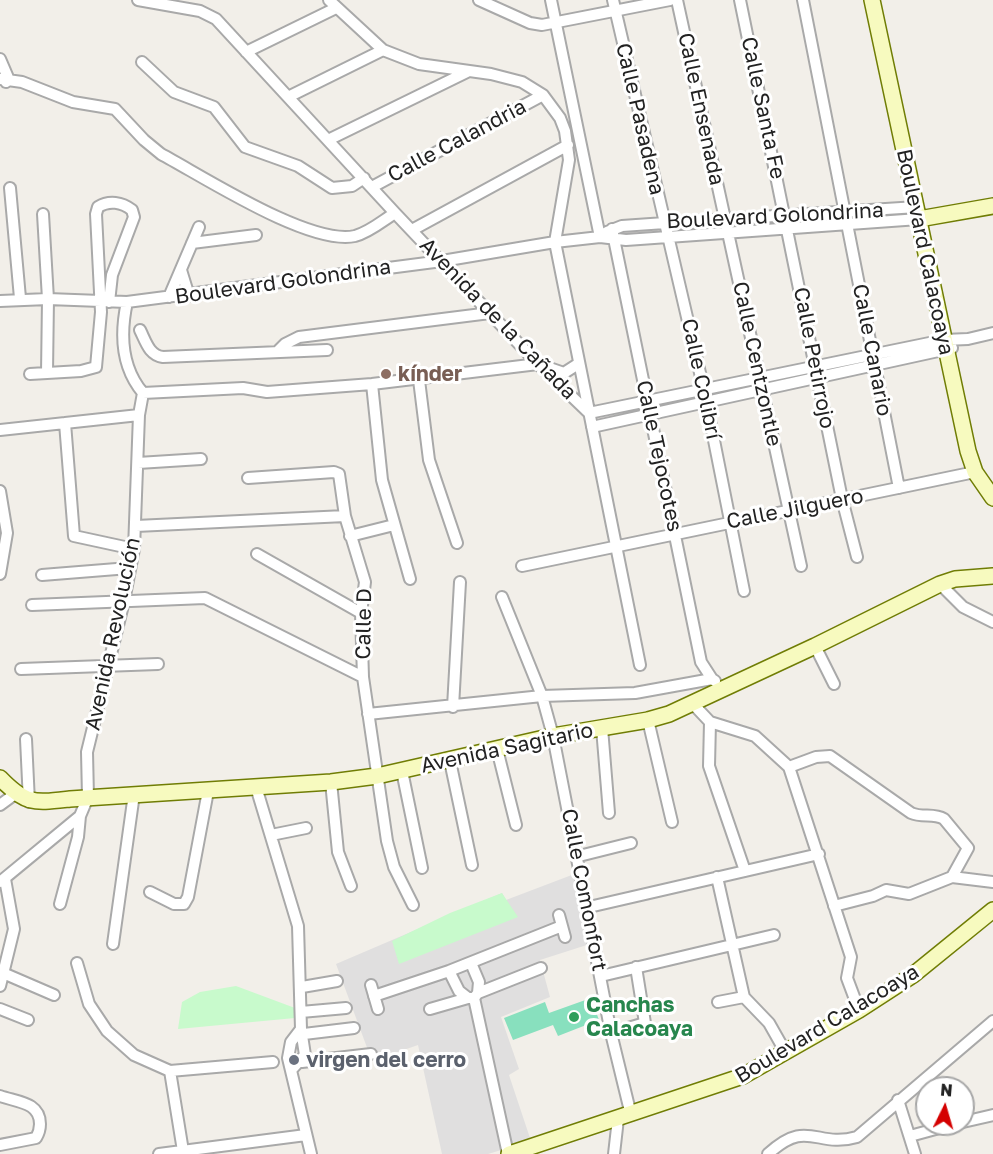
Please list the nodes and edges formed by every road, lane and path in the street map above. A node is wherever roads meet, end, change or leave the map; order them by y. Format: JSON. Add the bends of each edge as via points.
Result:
{"nodes":[{"id":1,"x":138,"y":0,"type":"edge"},
{"id":2,"x":551,"y":0,"type":"edge"},
{"id":3,"x":613,"y":0,"type":"edge"},
{"id":4,"x":670,"y":0,"type":"edge"},
{"id":5,"x":676,"y":0,"type":"edge"},
{"id":6,"x":740,"y":0,"type":"edge"},
{"id":7,"x":803,"y":0,"type":"edge"},
{"id":8,"x":872,"y":0,"type":"edge"},
{"id":9,"x":483,"y":1,"type":"edge"},
{"id":10,"x":333,"y":4,"type":"edge"},
{"id":11,"x":615,"y":12,"type":"junction"},
{"id":12,"x":556,"y":24,"type":"junction"},
{"id":13,"x":383,"y":50,"type":"junction"},
{"id":14,"x":246,"y":52,"type":"junction"},
{"id":15,"x":0,"y":59,"type":"edge"},
{"id":16,"x":142,"y":62,"type":"dead end"},
{"id":17,"x":467,"y":72,"type":"junction"},
{"id":18,"x":3,"y":81,"type":"edge"},
{"id":19,"x":543,"y":95,"type":"junction"},
{"id":20,"x":288,"y":97,"type":"junction"},
{"id":21,"x":328,"y":140,"type":"junction"},
{"id":22,"x":568,"y":145,"type":"junction"},
{"id":23,"x":368,"y":183,"type":"junction"},
{"id":24,"x":10,"y":188,"type":"dead end"},
{"id":25,"x":993,"y":206,"type":"edge"},
{"id":26,"x":845,"y":212,"type":"junction"},
{"id":27,"x":395,"y":213,"type":"junction"},
{"id":28,"x":918,"y":213,"type":"junction"},
{"id":29,"x":43,"y":214,"type":"dead end"},
{"id":30,"x":785,"y":216,"type":"junction"},
{"id":31,"x":725,"y":219,"type":"junction"},
{"id":32,"x":665,"y":223,"type":"junction"},
{"id":33,"x":848,"y":225,"type":"junction"},
{"id":34,"x":199,"y":227,"type":"dead end"},
{"id":35,"x":788,"y":229,"type":"junction"},
{"id":36,"x":412,"y":230,"type":"junction"},
{"id":37,"x":729,"y":233,"type":"junction"},
{"id":38,"x":256,"y":235,"type":"dead end"},
{"id":39,"x":612,"y":235,"type":"junction"},
{"id":40,"x":600,"y":237,"type":"junction"},
{"id":41,"x":670,"y":237,"type":"junction"},
{"id":42,"x":555,"y":242,"type":"junction"},
{"id":43,"x":192,"y":243,"type":"junction"},
{"id":44,"x":442,"y":261,"type":"junction"},
{"id":45,"x":181,"y":270,"type":"junction"},
{"id":46,"x":189,"y":296,"type":"junction"},
{"id":47,"x":169,"y":297,"type":"junction"},
{"id":48,"x":20,"y":298,"type":"junction"},
{"id":49,"x":48,"y":299,"type":"junction"},
{"id":50,"x":0,"y":301,"type":"edge"},
{"id":51,"x":105,"y":302,"type":"junction"},
{"id":52,"x":127,"y":302,"type":"junction"},
{"id":53,"x":490,"y":313,"type":"junction"},
{"id":54,"x":140,"y":330,"type":"dead end"},
{"id":55,"x":993,"y":333,"type":"edge"},
{"id":56,"x":945,"y":345,"type":"junction"},
{"id":57,"x":327,"y":350,"type":"dead end"},
{"id":58,"x":278,"y":351,"type":"junction"},
{"id":59,"x":873,"y":354,"type":"junction"},
{"id":60,"x":538,"y":364,"type":"junction"},
{"id":61,"x":578,"y":364,"type":"junction"},
{"id":62,"x":815,"y":366,"type":"junction"},
{"id":63,"x":875,"y":366,"type":"junction"},
{"id":64,"x":47,"y":373,"type":"junction"},
{"id":65,"x":30,"y":374,"type":"dead end"},
{"id":66,"x":760,"y":378,"type":"junction"},
{"id":67,"x":818,"y":378,"type":"junction"},
{"id":68,"x":419,"y":380,"type":"junction"},
{"id":69,"x":372,"y":384,"type":"junction"},
{"id":70,"x":704,"y":390,"type":"junction"},
{"id":71,"x":763,"y":390,"type":"junction"},
{"id":72,"x":143,"y":395,"type":"junction"},
{"id":73,"x":648,"y":401,"type":"junction"},
{"id":74,"x":706,"y":402,"type":"junction"},
{"id":75,"x":589,"y":413,"type":"junction"},
{"id":76,"x":651,"y":414,"type":"junction"},
{"id":77,"x":140,"y":415,"type":"junction"},
{"id":78,"x":64,"y":423,"type":"junction"},
{"id":79,"x":592,"y":427,"type":"junction"},
{"id":80,"x":0,"y":430,"type":"edge"},
{"id":81,"x":201,"y":459,"type":"dead end"},
{"id":82,"x":138,"y":463,"type":"junction"},
{"id":83,"x":975,"y":472,"type":"junction"},
{"id":84,"x":248,"y":478,"type":"dead end"},
{"id":85,"x":900,"y":488,"type":"junction"},
{"id":86,"x":0,"y":491,"type":"edge"},
{"id":87,"x":993,"y":498,"type":"edge"},
{"id":88,"x":843,"y":499,"type":"junction"},
{"id":89,"x":788,"y":510,"type":"junction"},
{"id":90,"x":345,"y":516,"type":"junction"},
{"id":91,"x":730,"y":522,"type":"junction"},
{"id":92,"x":394,"y":525,"type":"junction"},
{"id":93,"x":136,"y":526,"type":"junction"},
{"id":94,"x":675,"y":533,"type":"junction"},
{"id":95,"x":350,"y":536,"type":"junction"},
{"id":96,"x":457,"y":543,"type":"dead end"},
{"id":97,"x":615,"y":545,"type":"junction"},
{"id":98,"x":134,"y":549,"type":"junction"},
{"id":99,"x":257,"y":554,"type":"dead end"},
{"id":100,"x":857,"y":557,"type":"dead end"},
{"id":101,"x":522,"y":566,"type":"dead end"},
{"id":102,"x":801,"y":566,"type":"dead end"},
{"id":103,"x":129,"y":568,"type":"junction"},
{"id":104,"x":0,"y":574,"type":"edge"},
{"id":105,"x":42,"y":575,"type":"dead end"},
{"id":106,"x":993,"y":576,"type":"edge"},
{"id":107,"x":410,"y":579,"type":"dead end"},
{"id":108,"x":460,"y":582,"type":"dead end"},
{"id":109,"x":940,"y":584,"type":"junction"},
{"id":110,"x":744,"y":591,"type":"dead end"},
{"id":111,"x":502,"y":597,"type":"dead end"},
{"id":112,"x":124,"y":601,"type":"junction"},
{"id":113,"x":32,"y":604,"type":"dead end"},
{"id":114,"x":361,"y":613,"type":"junction"},
{"id":115,"x":993,"y":622,"type":"edge"},
{"id":116,"x":815,"y":646,"type":"junction"},
{"id":117,"x":158,"y":664,"type":"dead end"},
{"id":118,"x":640,"y":665,"type":"dead end"},
{"id":119,"x":108,"y":666,"type":"junction"},
{"id":120,"x":21,"y":669,"type":"dead end"},
{"id":121,"x":363,"y":677,"type":"junction"},
{"id":122,"x":712,"y":679,"type":"junction"},
{"id":123,"x":834,"y":684,"type":"dead end"},
{"id":124,"x":726,"y":687,"type":"junction"},
{"id":125,"x":542,"y":696,"type":"junction"},
{"id":126,"x":693,"y":704,"type":"junction"},
{"id":127,"x":453,"y":707,"type":"junction"},
{"id":128,"x":369,"y":714,"type":"junction"},
{"id":129,"x":648,"y":720,"type":"junction"},
{"id":130,"x":710,"y":722,"type":"junction"},
{"id":131,"x":602,"y":728,"type":"junction"},
{"id":132,"x":553,"y":736,"type":"junction"},
{"id":133,"x":26,"y":739,"type":"dead end"},
{"id":134,"x":497,"y":749,"type":"junction"},
{"id":135,"x":450,"y":761,"type":"junction"},
{"id":136,"x":789,"y":767,"type":"junction"},
{"id":137,"x":402,"y":771,"type":"junction"},
{"id":138,"x":377,"y":776,"type":"junction"},
{"id":139,"x":0,"y":778,"type":"edge"},
{"id":140,"x":331,"y":782,"type":"junction"},
{"id":141,"x":256,"y":787,"type":"junction"},
{"id":142,"x":208,"y":791,"type":"junction"},
{"id":143,"x":15,"y":794,"type":"junction"},
{"id":144,"x":134,"y":794,"type":"junction"},
{"id":145,"x":88,"y":797,"type":"junction"},
{"id":146,"x":29,"y":802,"type":"junction"},
{"id":147,"x":0,"y":806,"type":"edge"},
{"id":148,"x":609,"y":813,"type":"dead end"},
{"id":149,"x":80,"y":816,"type":"junction"},
{"id":150,"x":672,"y":822,"type":"dead end"},
{"id":151,"x":516,"y":825,"type":"dead end"},
{"id":152,"x":306,"y":828,"type":"dead end"},
{"id":153,"x":271,"y":835,"type":"junction"},
{"id":154,"x":631,"y":843,"type":"dead end"},
{"id":155,"x":819,"y":854,"type":"junction"},
{"id":156,"x":579,"y":856,"type":"junction"},
{"id":157,"x":472,"y":865,"type":"dead end"},
{"id":158,"x":422,"y":868,"type":"dead end"},
{"id":159,"x":745,"y":871,"type":"junction"},
{"id":160,"x":717,"y":877,"type":"junction"},
{"id":161,"x":952,"y":877,"type":"junction"},
{"id":162,"x":3,"y":881,"type":"edge"},
{"id":163,"x":993,"y":882,"type":"edge"},
{"id":164,"x":351,"y":886,"type":"dead end"},
{"id":165,"x":150,"y":892,"type":"dead end"},
{"id":166,"x":60,"y":904,"type":"dead end"},
{"id":167,"x":413,"y":905,"type":"dead end"},
{"id":168,"x":834,"y":906,"type":"junction"},
{"id":169,"x":589,"y":907,"type":"junction"},
{"id":170,"x":993,"y":910,"type":"edge"},
{"id":171,"x":562,"y":926,"type":"dead end"},
{"id":172,"x":774,"y":935,"type":"dead end"},
{"id":173,"x":113,"y":944,"type":"dead end"},
{"id":174,"x":735,"y":946,"type":"junction"},
{"id":175,"x":3,"y":959,"type":"edge"},
{"id":176,"x":77,"y":963,"type":"dead end"},
{"id":177,"x":471,"y":963,"type":"junction"},
{"id":178,"x":636,"y":967,"type":"junction"},
{"id":179,"x":541,"y":968,"type":"dead end"},
{"id":180,"x":449,"y":971,"type":"junction"},
{"id":181,"x":3,"y":973,"type":"junction"},
{"id":182,"x":601,"y":976,"type":"junction"},
{"id":183,"x":337,"y":981,"type":"dead end"},
{"id":184,"x":0,"y":987,"type":"edge"},
{"id":185,"x":302,"y":987,"type":"junction"},
{"id":186,"x":54,"y":995,"type":"dead end"},
{"id":187,"x":473,"y":996,"type":"junction"},
{"id":188,"x":744,"y":997,"type":"junction"},
{"id":189,"x":718,"y":1002,"type":"dead end"},
{"id":190,"x":346,"y":1008,"type":"dead end"},
{"id":191,"x":0,"y":1009,"type":"edge"},
{"id":192,"x":378,"y":1009,"type":"dead end"},
{"id":193,"x":430,"y":1009,"type":"dead end"},
{"id":194,"x":859,"y":1010,"type":"junction"},
{"id":195,"x":302,"y":1012,"type":"junction"},
{"id":196,"x":28,"y":1020,"type":"dead end"},
{"id":197,"x":993,"y":1021,"type":"edge"},
{"id":198,"x":354,"y":1028,"type":"dead end"},
{"id":199,"x":302,"y":1032,"type":"junction"},
{"id":200,"x":611,"y":1033,"type":"junction"},
{"id":201,"x":786,"y":1053,"type":"junction"},
{"id":202,"x":371,"y":1054,"type":"dead end"},
{"id":203,"x":273,"y":1062,"type":"dead end"},
{"id":204,"x":302,"y":1062,"type":"junction"},
{"id":205,"x":292,"y":1069,"type":"junction"},
{"id":206,"x":170,"y":1071,"type":"junction"},
{"id":207,"x":0,"y":1096,"type":"edge"},
{"id":208,"x":897,"y":1100,"type":"junction"},
{"id":209,"x":993,"y":1107,"type":"edge"},
{"id":210,"x":988,"y":1115,"type":"edge"},
{"id":211,"x":625,"y":1117,"type":"junction"},
{"id":212,"x":306,"y":1135,"type":"junction"},
{"id":213,"x":915,"y":1135,"type":"edge"},
{"id":214,"x":910,"y":1136,"type":"junction"},
{"id":215,"x":0,"y":1145,"type":"edge"},
{"id":216,"x":541,"y":1150,"type":"edge"},
{"id":217,"x":183,"y":1151,"type":"junction"},
{"id":218,"x":159,"y":1154,"type":"edge"},
{"id":219,"x":311,"y":1154,"type":"edge"},
{"id":220,"x":509,"y":1154,"type":"edge"},
{"id":221,"x":614,"y":1154,"type":"edge"},
{"id":222,"x":768,"y":1154,"type":"edge"},
{"id":223,"x":915,"y":1154,"type":"edge"}],
"edges":[{"from":1,"to":14,"type":"street","name":"Avenida de la Cañada","via":[[209,14]]},
{"from":2,"to":12,"type":"street"},
{"from":3,"to":11,"type":"street","name":"Calle Pasadena"},
{"from":4,"to":11,"type":"street"},
{"from":5,"to":31,"type":"street","name":"Calle Ensenada"},
{"from":6,"to":30,"type":"street","name":"Calle Santa Fe"},
{"from":7,"to":26,"type":"street","name":"Calle Canario"},
{"from":8,"to":28,"type":"street","name":"Boulevard Calacoaya"},
{"from":9,"to":12,"type":"street","via":[[530,23]]},
{"from":10,"to":13,"type":"street"},
{"from":10,"to":14,"type":"street"},
{"from":11,"to":12,"type":"street"},
{"from":11,"to":32,"type":"street","name":"Calle Pasadena"},
{"from":12,"to":40,"type":"street"},
{"from":13,"to":17,"type":"street","via":[[419,64]]},
{"from":13,"to":20,"type":"street"},
{"from":14,"to":20,"type":"street","name":"Avenida de la Cañada"},
{"from":15,"to":18,"type":"street"},
{"from":16,"to":23,"type":"street","name":"Calle Calandria","via":[[174,92],[214,107],[245,147],[298,166],[332,188]]},
{"from":17,"to":19,"type":"street","via":[[507,77]]},
{"from":17,"to":21,"type":"street"},
{"from":18,"to":27,"type":"street","via":[[22,82],[62,99],[115,109],[161,154],[301,229],[336,237],[354,236]]},
{"from":19,"to":22,"type":"street","via":[[560,118]]},
{"from":19,"to":23,"type":"street","name":"Calle Calandria"},
{"from":20,"to":21,"type":"street","name":"Avenida de la Cañada"},
{"from":21,"to":23,"type":"street","name":"Avenida de la Cañada"},
{"from":22,"to":36,"type":"street"},
{"from":22,"to":42,"type":"street","via":[[568,178]]},
{"from":23,"to":27,"type":"street","name":"Avenida de la Cañada"},
{"from":24,"to":48,"type":"street"},
{"from":25,"to":28,"type":"street"},
{"from":26,"to":28,"type":"street","name":"Boulevard Golondrina"},
{"from":26,"to":30,"type":"street","name":"Boulevard Golondrina"},
{"from":26,"to":33,"type":"street","name":"Calle Canario"},
{"from":27,"to":36,"type":"street","name":"Avenida de la Cañada"},
{"from":28,"to":33,"type":"street","name":"Boulevard Golondrina"},
{"from":28,"to":56,"type":"street","name":"Boulevard Calacoaya"},
{"from":29,"to":49,"type":"street"},
{"from":30,"to":31,"type":"street","name":"Boulevard Golondrina"},
{"from":30,"to":35,"type":"street","name":"Calle Petirrojo"},
{"from":31,"to":32,"type":"street","name":"Boulevard Golondrina"},
{"from":31,"to":37,"type":"street","name":"Calle Centzontle"},
{"from":32,"to":39,"type":"street","name":"Boulevard Golondrina"},
{"from":32,"to":41,"type":"street","name":"Calle Pasadena"},
{"from":33,"to":35,"type":"street","name":"Boulevard Golondrina"},
{"from":33,"to":59,"type":"street","name":"Calle Canario"},
{"from":34,"to":43,"type":"street"},
{"from":35,"to":37,"type":"street","name":"Boulevard Golondrina"},
{"from":35,"to":62,"type":"street","name":"Calle Petirrojo"},
{"from":36,"to":44,"type":"street","name":"Avenida de la Cañada"},
{"from":37,"to":41,"type":"street","name":"Boulevard Golondrina"},
{"from":37,"to":66,"type":"street","name":"Calle Centzontle"},
{"from":38,"to":43,"type":"street"},
{"from":39,"to":40,"type":"street","name":"Boulevard Golondrina"},
{"from":39,"to":41,"type":"street","name":"Boulevard Golondrina"},
{"from":39,"to":73,"type":"street","name":"Calle Tejocotes"},
{"from":40,"to":42,"type":"street","name":"Boulevard Golondrina"},
{"from":41,"to":70,"type":"street","name":"Calle Colibrí"},
{"from":42,"to":44,"type":"street","name":"Boulevard Golondrina"},
{"from":42,"to":61,"type":"street"},
{"from":43,"to":45,"type":"street"},
{"from":44,"to":46,"type":"street","name":"Boulevard Golondrina"},
{"from":44,"to":53,"type":"street","name":"Avenida de la Cañada"},
{"from":45,"to":46,"type":"street"},
{"from":45,"to":47,"type":"street"},
{"from":46,"to":47,"type":"street","name":"Boulevard Golondrina"},
{"from":47,"to":52,"type":"street","name":"Boulevard Golondrina"},
{"from":48,"to":49,"type":"street","name":"Boulevard Golondrina"},
{"from":48,"to":50,"type":"street","name":"Boulevard Golondrina"},
{"from":49,"to":51,"type":"street","name":"Boulevard Golondrina"},
{"from":49,"to":64,"type":"street"},
{"from":51,"to":51,"type":"street","via":[[134,217],[126,205],[98,207],[96,214]]},
{"from":51,"to":52,"type":"street","name":"Boulevard Golondrina"},
{"from":51,"to":64,"type":"street","via":[[96,367]]},
{"from":52,"to":72,"type":"street","via":[[121,336],[134,382]]},
{"from":53,"to":58,"type":"street","via":[[299,337]]},
{"from":53,"to":60,"type":"street","name":"Avenida de la Cañada"},
{"from":54,"to":58,"type":"street","via":[[155,356]]},
{"from":55,"to":56,"type":"street"},
{"from":56,"to":59,"type":"street","name":"Avenida de la Cañada"},
{"from":56,"to":63,"type":"street"},
{"from":56,"to":83,"type":"street","name":"Boulevard Calacoaya"},
{"from":57,"to":58,"type":"street"},
{"from":59,"to":62,"type":"street","name":"Avenida de la Cañada"},
{"from":59,"to":63,"type":"street","name":"Calle Canario"},
{"from":60,"to":61,"type":"street","via":[[564,373]]},
{"from":60,"to":68,"type":"street"},
{"from":60,"to":75,"type":"street","name":"Avenida de la Cañada"},
{"from":61,"to":75,"type":"street"},
{"from":62,"to":66,"type":"street","name":"Avenida de la Cañada"},
{"from":62,"to":67,"type":"street","name":"Calle Petirrojo"},
{"from":63,"to":67,"type":"street"},
{"from":63,"to":85,"type":"street","name":"Calle Canario"},
{"from":64,"to":65,"type":"street"},
{"from":66,"to":70,"type":"street","name":"Avenida de la Cañada"},
{"from":66,"to":71,"type":"street","name":"Calle Centzontle"},
{"from":67,"to":71,"type":"street"},
{"from":67,"to":88,"type":"street","name":"Calle Petirrojo"},
{"from":68,"to":69,"type":"street"},
{"from":68,"to":96,"type":"street","via":[[432,474]]},
{"from":69,"to":72,"type":"street"},
{"from":69,"to":92,"type":"street","via":[[379,467]]},
{"from":70,"to":73,"type":"street","name":"Avenida de la Cañada"},
{"from":70,"to":74,"type":"street","name":"Calle Colibrí"},
{"from":71,"to":74,"type":"street"},
{"from":71,"to":89,"type":"street","name":"Calle Centzontle"},
{"from":72,"to":77,"type":"street","name":"Avenida Revolución"},
{"from":73,"to":75,"type":"street","name":"Avenida de la Cañada"},
{"from":73,"to":76,"type":"street","name":"Calle Tejocotes"},
{"from":74,"to":76,"type":"street"},
{"from":74,"to":91,"type":"street","name":"Calle Colibrí"},
{"from":75,"to":79,"type":"street"},
{"from":76,"to":79,"type":"street"},
{"from":76,"to":94,"type":"street","name":"Calle Tejocotes"},
{"from":77,"to":78,"type":"street"},
{"from":77,"to":82,"type":"street","name":"Avenida Revolución"},
{"from":78,"to":80,"type":"street"},
{"from":78,"to":98,"type":"street","via":[[74,536]]},
{"from":79,"to":97,"type":"street"},
{"from":81,"to":82,"type":"street"},
{"from":82,"to":93,"type":"street","name":"Avenida Revolución"},
{"from":83,"to":85,"type":"street","name":"Calle Jilguero"},
{"from":83,"to":87,"type":"street","name":"Boulevard Calacoaya"},
{"from":84,"to":90,"type":"street","name":"Calle D","via":[[334,472],[339,474]]},
{"from":85,"to":88,"type":"street","name":"Calle Jilguero"},
{"from":86,"to":104,"type":"street","via":[[7,533]]},
{"from":88,"to":89,"type":"street","name":"Calle Jilguero"},
{"from":88,"to":100,"type":"street","name":"Calle Petirrojo"},
{"from":89,"to":91,"type":"street","name":"Calle Jilguero"},
{"from":89,"to":102,"type":"street","name":"Calle Centzontle"},
{"from":90,"to":93,"type":"street"},
{"from":90,"to":95,"type":"street","name":"Calle D"},
{"from":91,"to":94,"type":"street","name":"Calle Jilguero"},
{"from":91,"to":110,"type":"street","name":"Calle Colibrí"},
{"from":92,"to":95,"type":"street"},
{"from":92,"to":107,"type":"street"},
{"from":93,"to":98,"type":"street","name":"Avenida Revolución"},
{"from":94,"to":97,"type":"street","name":"Calle Jilguero"},
{"from":94,"to":122,"type":"street","name":"Calle Tejocotes","via":[[700,662]]},
{"from":95,"to":114,"type":"street","name":"Calle D","via":[[365,582]]},
{"from":97,"to":101,"type":"street","name":"Calle Jilguero"},
{"from":97,"to":118,"type":"street"},
{"from":98,"to":103,"type":"street","name":"Avenida Revolución"},
{"from":99,"to":114,"type":"street"},
{"from":103,"to":105,"type":"street"},
{"from":103,"to":112,"type":"street","name":"Avenida Revolución"},
{"from":106,"to":109,"type":"street","name":"Avenida Sagitario"},
{"from":108,"to":127,"type":"street"},
{"from":109,"to":115,"type":"street","via":[[963,608]]},
{"from":109,"to":116,"type":"street","name":"Avenida Sagitario"},
{"from":111,"to":125,"type":"street","name":"Calle Comonfort"},
{"from":112,"to":113,"type":"street"},
{"from":112,"to":119,"type":"street","name":"Avenida Revolución"},
{"from":112,"to":121,"type":"street","via":[[204,598]]},
{"from":114,"to":121,"type":"street","name":"Calle D"},
{"from":116,"to":123,"type":"street"},
{"from":116,"to":124,"type":"street","name":"Avenida Sagitario"},
{"from":117,"to":119,"type":"street"},
{"from":119,"to":120,"type":"street"},
{"from":119,"to":145,"type":"street","name":"Avenida Revolución","via":[[87,752]]},
{"from":121,"to":128,"type":"street","name":"Calle D"},
{"from":122,"to":124,"type":"street"},
{"from":122,"to":125,"type":"street","via":[[635,693]]},
{"from":124,"to":126,"type":"street","name":"Avenida Sagitario"},
{"from":125,"to":127,"type":"street"},
{"from":125,"to":132,"type":"street","name":"Calle Comonfort"},
{"from":126,"to":129,"type":"street","name":"Avenida Sagitario"},
{"from":126,"to":130,"type":"street"},
{"from":127,"to":128,"type":"street"},
{"from":128,"to":138,"type":"street","name":"Calle D"},
{"from":129,"to":131,"type":"street","name":"Avenida Sagitario"},
{"from":129,"to":150,"type":"street"},
{"from":130,"to":136,"type":"street","via":[[754,736]]},
{"from":130,"to":159,"type":"street","via":[[709,766]]},
{"from":131,"to":132,"type":"street","name":"Avenida Sagitario"},
{"from":131,"to":148,"type":"street"},
{"from":132,"to":134,"type":"street","name":"Avenida Sagitario"},
{"from":132,"to":156,"type":"street","name":"Calle Comonfort"},
{"from":133,"to":146,"type":"street"},
{"from":134,"to":135,"type":"street","name":"Avenida Sagitario"},
{"from":134,"to":151,"type":"street"},
{"from":135,"to":137,"type":"street","name":"Avenida Sagitario"},
{"from":135,"to":157,"type":"street"},
{"from":136,"to":155,"type":"street"},
{"from":136,"to":161,"type":"street","via":[[830,756],[911,813],[944,819],[968,848]]},
{"from":137,"to":138,"type":"street","name":"Avenida Sagitario"},
{"from":137,"to":158,"type":"street"},
{"from":138,"to":140,"type":"street","name":"Avenida Sagitario"},
{"from":138,"to":167,"type":"street","name":"Calle D","via":[[389,854]]},
{"from":139,"to":143,"type":"street"},
{"from":140,"to":141,"type":"street","name":"Avenida Sagitario"},
{"from":140,"to":164,"type":"street","via":[[338,852]]},
{"from":141,"to":142,"type":"street","name":"Avenida Sagitario"},
{"from":141,"to":153,"type":"street"},
{"from":142,"to":144,"type":"street","name":"Avenida Sagitario"},
{"from":142,"to":165,"type":"street","via":[[184,904],[174,904]]},
{"from":143,"to":146,"type":"street"},
{"from":143,"to":147,"type":"street"},
{"from":144,"to":145,"type":"street","name":"Avenida Sagitario"},
{"from":144,"to":173,"type":"street"},
{"from":145,"to":146,"type":"street","name":"Avenida Sagitario"},
{"from":145,"to":149,"type":"street"},
{"from":149,"to":162,"type":"street"},
{"from":149,"to":166,"type":"street"},
{"from":152,"to":153,"type":"street"},
{"from":153,"to":185,"type":"street","via":[[298,926]]},
{"from":154,"to":156,"type":"street"},
{"from":155,"to":159,"type":"street"},
{"from":155,"to":168,"type":"street"},
{"from":156,"to":169,"type":"street","name":"Calle Comonfort"},
{"from":159,"to":160,"type":"street"},
{"from":160,"to":169,"type":"street"},
{"from":160,"to":174,"type":"street"},
{"from":161,"to":163,"type":"street"},
{"from":161,"to":168,"type":"street","via":[[909,894],[886,890]]},
{"from":162,"to":175,"type":"street","via":[[14,929]]},
{"from":168,"to":194,"type":"street","via":[[851,957],[847,978]]},
{"from":169,"to":182,"type":"street","name":"Calle Comonfort"},
{"from":170,"to":194,"type":"street","name":"Boulevard Calacoaya","via":[[913,975]]},
{"from":171,"to":177,"type":"street"},
{"from":172,"to":174,"type":"street"},
{"from":174,"to":178,"type":"street"},
{"from":174,"to":188,"type":"street"},
{"from":175,"to":181,"type":"street"},
{"from":176,"to":206,"type":"street","via":[[89,1004],[107,1031],[134,1055]]},
{"from":177,"to":180,"type":"street"},
{"from":177,"to":187,"type":"street","via":[[479,982]]},
{"from":178,"to":182,"type":"street"},
{"from":178,"to":200,"type":"street","via":[[645,1023]]},
{"from":179,"to":187,"type":"street"},
{"from":180,"to":187,"type":"street","via":[[459,991]]},
{"from":180,"to":192,"type":"street","via":[[372,990]]},
{"from":181,"to":184,"type":"street"},
{"from":181,"to":186,"type":"street"},
{"from":182,"to":200,"type":"street","name":"Calle Comonfort"},
{"from":183,"to":185,"type":"street"},
{"from":185,"to":195,"type":"street"},
{"from":187,"to":193,"type":"street"},
{"from":187,"to":220,"type":"street"},
{"from":188,"to":189,"type":"street"},
{"from":188,"to":201,"type":"street","via":[[770,1023]]},
{"from":190,"to":195,"type":"street"},
{"from":191,"to":196,"type":"street"},
{"from":194,"to":201,"type":"street","name":"Boulevard Calacoaya"},
{"from":195,"to":199,"type":"street"},
{"from":197,"to":208,"type":"street"},
{"from":198,"to":199,"type":"street"},
{"from":199,"to":204,"type":"street"},
{"from":199,"to":205,"type":"street","via":[[288,1049]]},
{"from":200,"to":211,"type":"street","name":"Calle Comonfort"},
{"from":201,"to":211,"type":"street","name":"Boulevard Calacoaya","via":[[728,1082]]},
{"from":202,"to":204,"type":"street"},
{"from":203,"to":206,"type":"street"},
{"from":204,"to":205,"type":"street"},
{"from":205,"to":212,"type":"street"},
{"from":206,"to":217,"type":"street"},
{"from":207,"to":215,"type":"street","via":[[37,1109],[40,1123],[36,1138]]},
{"from":208,"to":214,"type":"street"},
{"from":208,"to":222,"type":"street","via":[[857,1137],[831,1141],[804,1134],[792,1137]]},
{"from":209,"to":210,"type":"street"},
{"from":211,"to":216,"type":"street","name":"Boulevard Calacoaya"},
{"from":211,"to":221,"type":"street"},
{"from":212,"to":217,"type":"street"},
{"from":212,"to":219,"type":"street"},
{"from":213,"to":214,"type":"street"},
{"from":214,"to":223,"type":"street"},
{"from":216,"to":220,"type":"street","name":"Boulevard Calacoaya"},
{"from":217,"to":218,"type":"street"}]}
